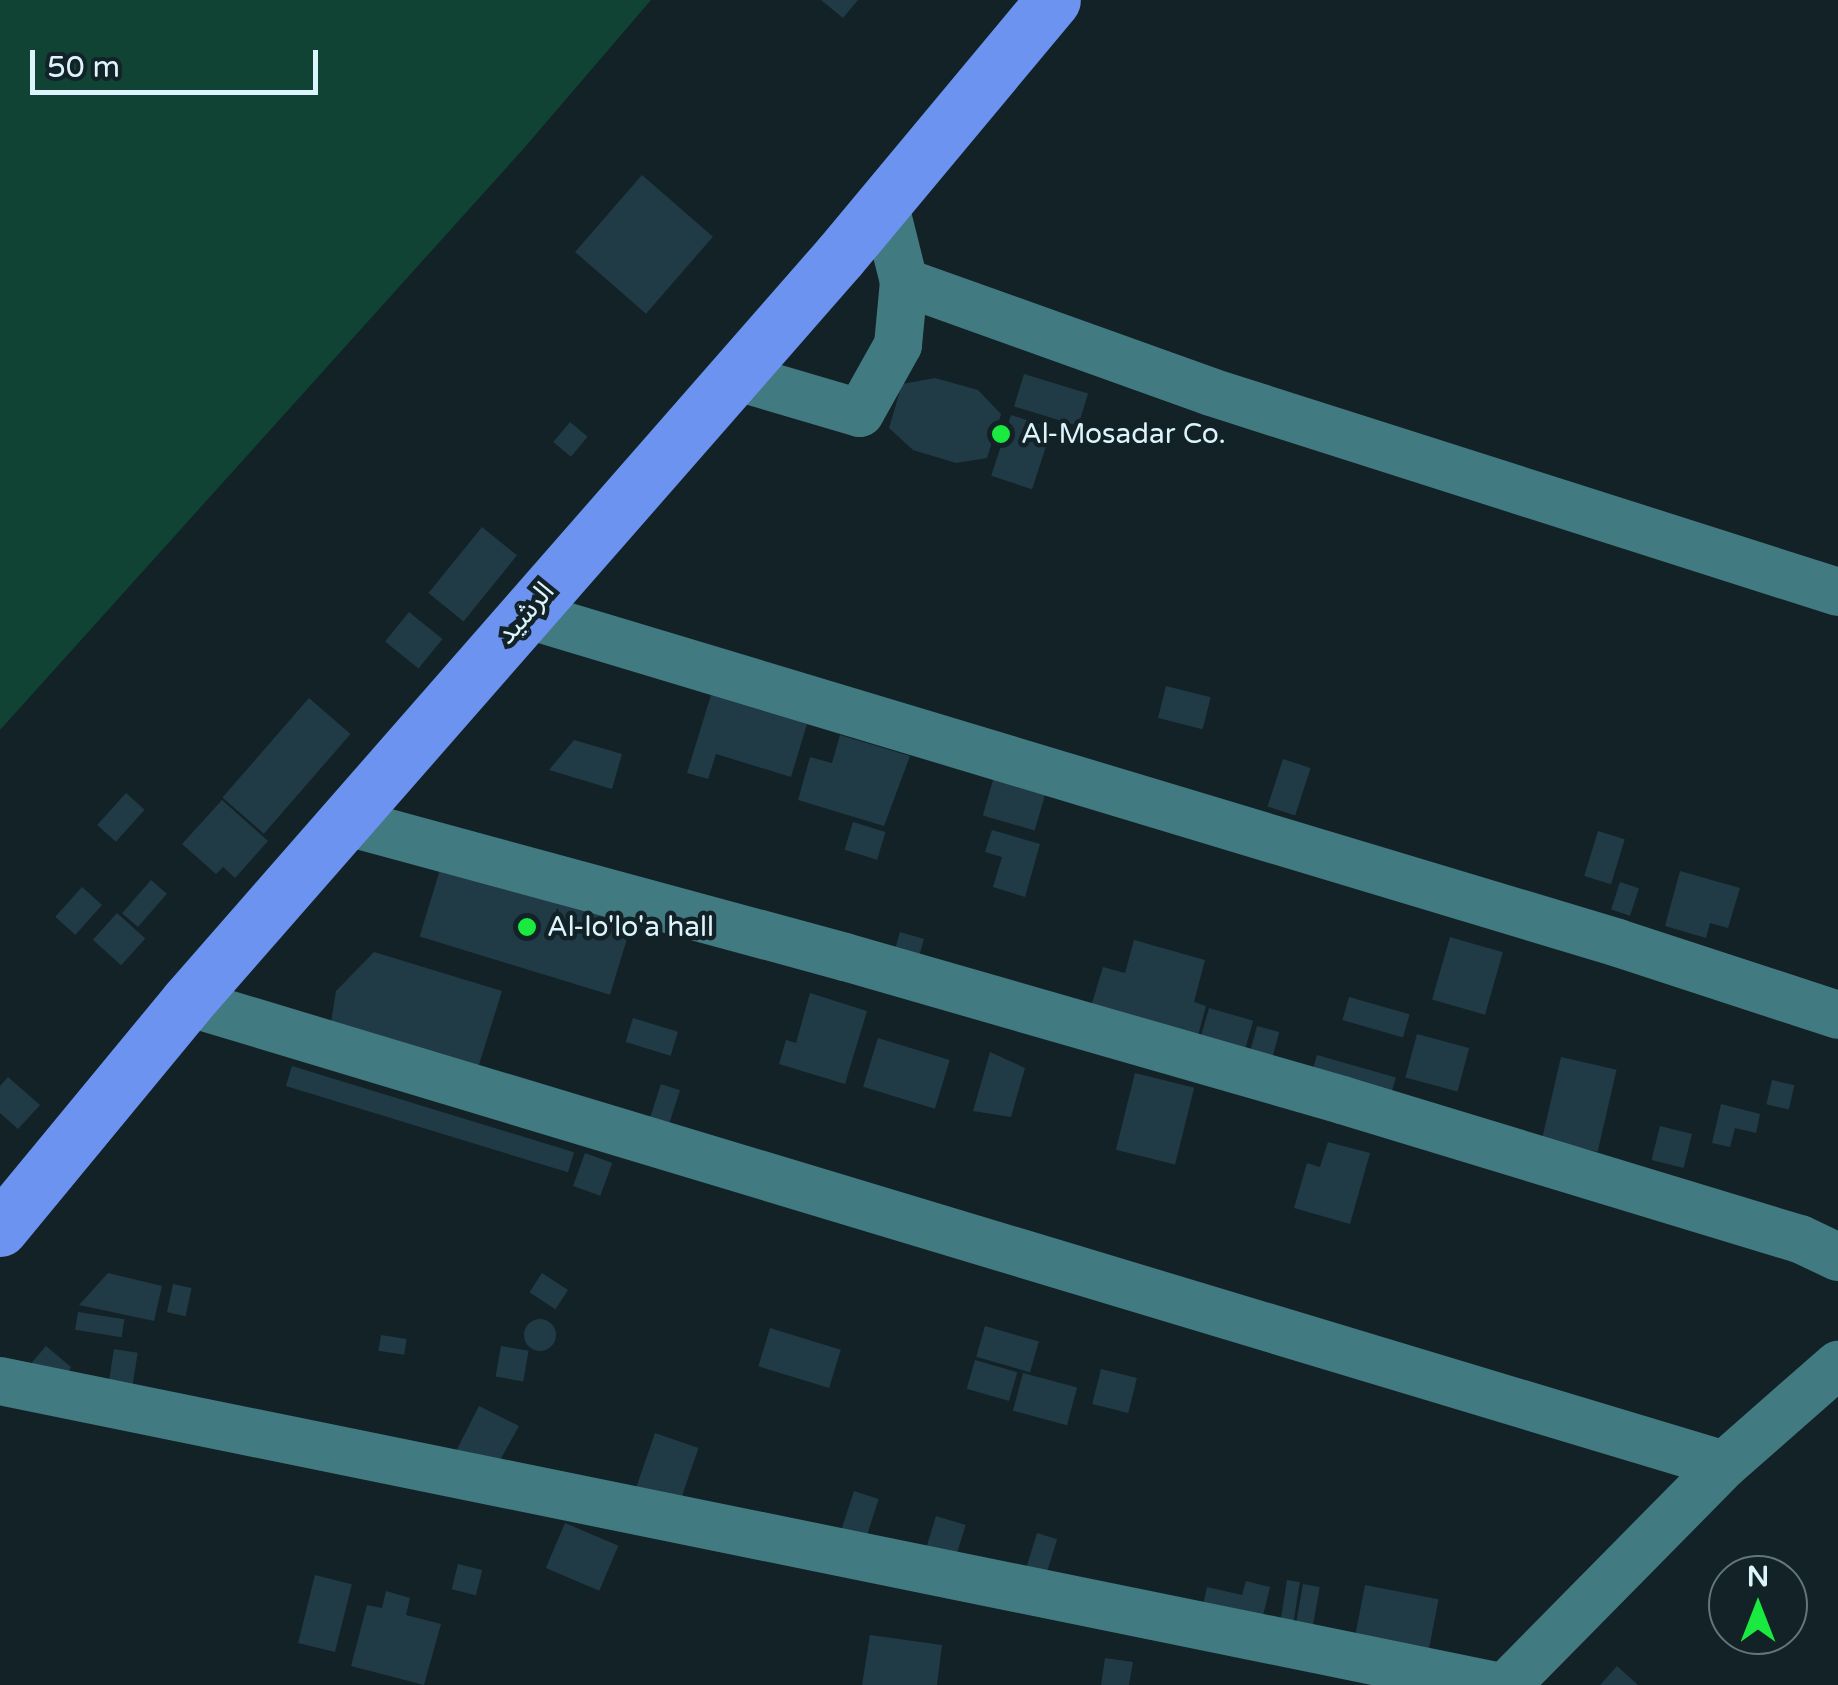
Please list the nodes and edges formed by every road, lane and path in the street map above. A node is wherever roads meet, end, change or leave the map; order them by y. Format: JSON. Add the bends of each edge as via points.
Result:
{"nodes":[{"id":1,"x":1053,"y":0,"type":"edge"},
{"id":2,"x":884,"y":202,"type":"junction"},
{"id":3,"x":904,"y":282,"type":"junction"},
{"id":4,"x":734,"y":376,"type":"junction"},
{"id":5,"x":1838,"y":592,"type":"edge"},
{"id":6,"x":525,"y":614,"type":"junction"},
{"id":7,"x":344,"y":821,"type":"junction"},
{"id":8,"x":187,"y":1002,"type":"junction"},
{"id":9,"x":1838,"y":1015,"type":"edge"},
{"id":10,"x":0,"y":1229,"type":"edge"},
{"id":11,"x":1838,"y":1258,"type":"edge"},
{"id":12,"x":1838,"y":1365,"type":"edge"},
{"id":13,"x":0,"y":1381,"type":"edge"},
{"id":14,"x":1724,"y":1465,"type":"junction"},
{"id":15,"x":1491,"y":1685,"type":"edge"},
{"id":16,"x":1507,"y":1685,"type":"edge"}],
"edges":[{"from":1,"to":2,"type":"main road","name":"الرشيد"},
{"from":2,"to":3,"type":"street"},
{"from":2,"to":4,"type":"main road","name":"الرشيد"},
{"from":3,"to":4,"type":"street","via":[[898,345],[860,414]]},
{"from":3,"to":5,"type":"street","via":[[1210,392]]},
{"from":4,"to":6,"type":"main road","name":"الرشيد"},
{"from":6,"to":7,"type":"main road","name":"الرشيد"},
{"from":6,"to":9,"type":"street"},
{"from":7,"to":8,"type":"main road","name":"الرشيد"},
{"from":7,"to":11,"type":"street","via":[[1342,1100],[1800,1239]]},
{"from":8,"to":10,"type":"main road","name":"الرشيد"},
{"from":8,"to":14,"type":"street"},
{"from":12,"to":14,"type":"street"},
{"from":13,"to":15,"type":"street"},
{"from":14,"to":16,"type":"street"}]}
